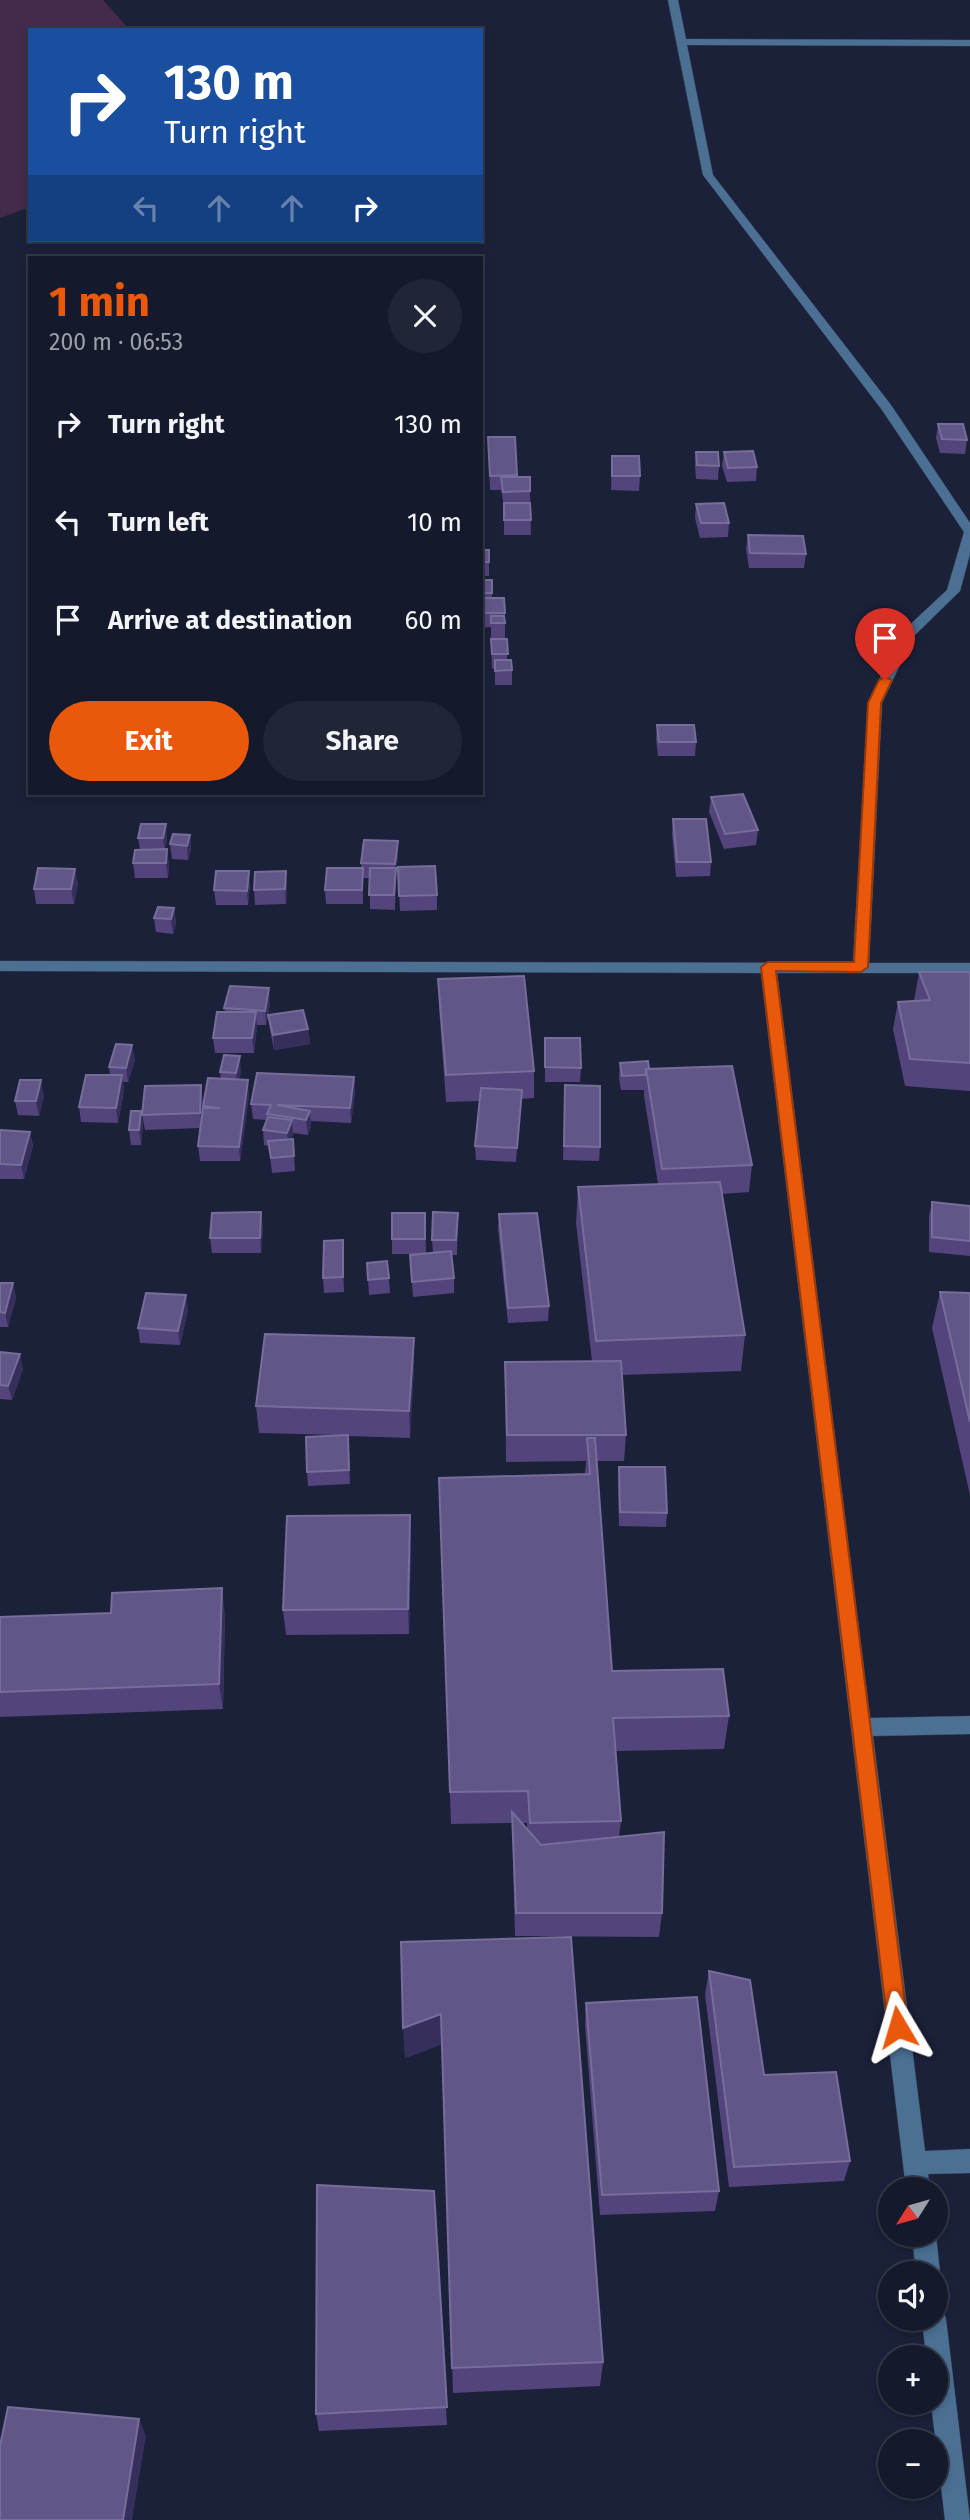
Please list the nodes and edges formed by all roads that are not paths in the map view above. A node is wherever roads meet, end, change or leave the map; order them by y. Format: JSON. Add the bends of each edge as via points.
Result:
{"nodes":[{"id":1,"x":673,"y":0,"type":"edge"},
{"id":2,"x":682,"y":42,"type":"junction"},
{"id":3,"x":970,"y":43,"type":"edge"},
{"id":4,"x":0,"y":966,"type":"edge"},
{"id":5,"x":768,"y":967,"type":"junction"},
{"id":6,"x":861,"y":967,"type":"junction"},
{"id":7,"x":970,"y":968,"type":"edge"},
{"id":8,"x":970,"y":1725,"type":"edge"},
{"id":9,"x":861,"y":1727,"type":"junction"},
{"id":10,"x":970,"y":2161,"type":"edge"},
{"id":11,"x":915,"y":2163,"type":"junction"},
{"id":12,"x":917,"y":2177,"type":"edge"},
{"id":13,"x":935,"y":2331,"type":"edge"},
{"id":14,"x":958,"y":2520,"type":"edge"}],
"edges":[{"from":1,"to":2,"type":"street"},
{"from":2,"to":3,"type":"street"},
{"from":2,"to":6,"type":"street","via":[[708,175],[887,408],[970,532],[953,591],[906,635],[875,703]]},
{"from":4,"to":5,"type":"street"},
{"from":5,"to":6,"type":"street"},
{"from":5,"to":9,"type":"street"},
{"from":6,"to":7,"type":"street"},
{"from":8,"to":9,"type":"street"},
{"from":9,"to":11,"type":"street"},
{"from":10,"to":11,"type":"street"},
{"from":11,"to":12,"type":"street"},
{"from":13,"to":14,"type":"street"}]}
